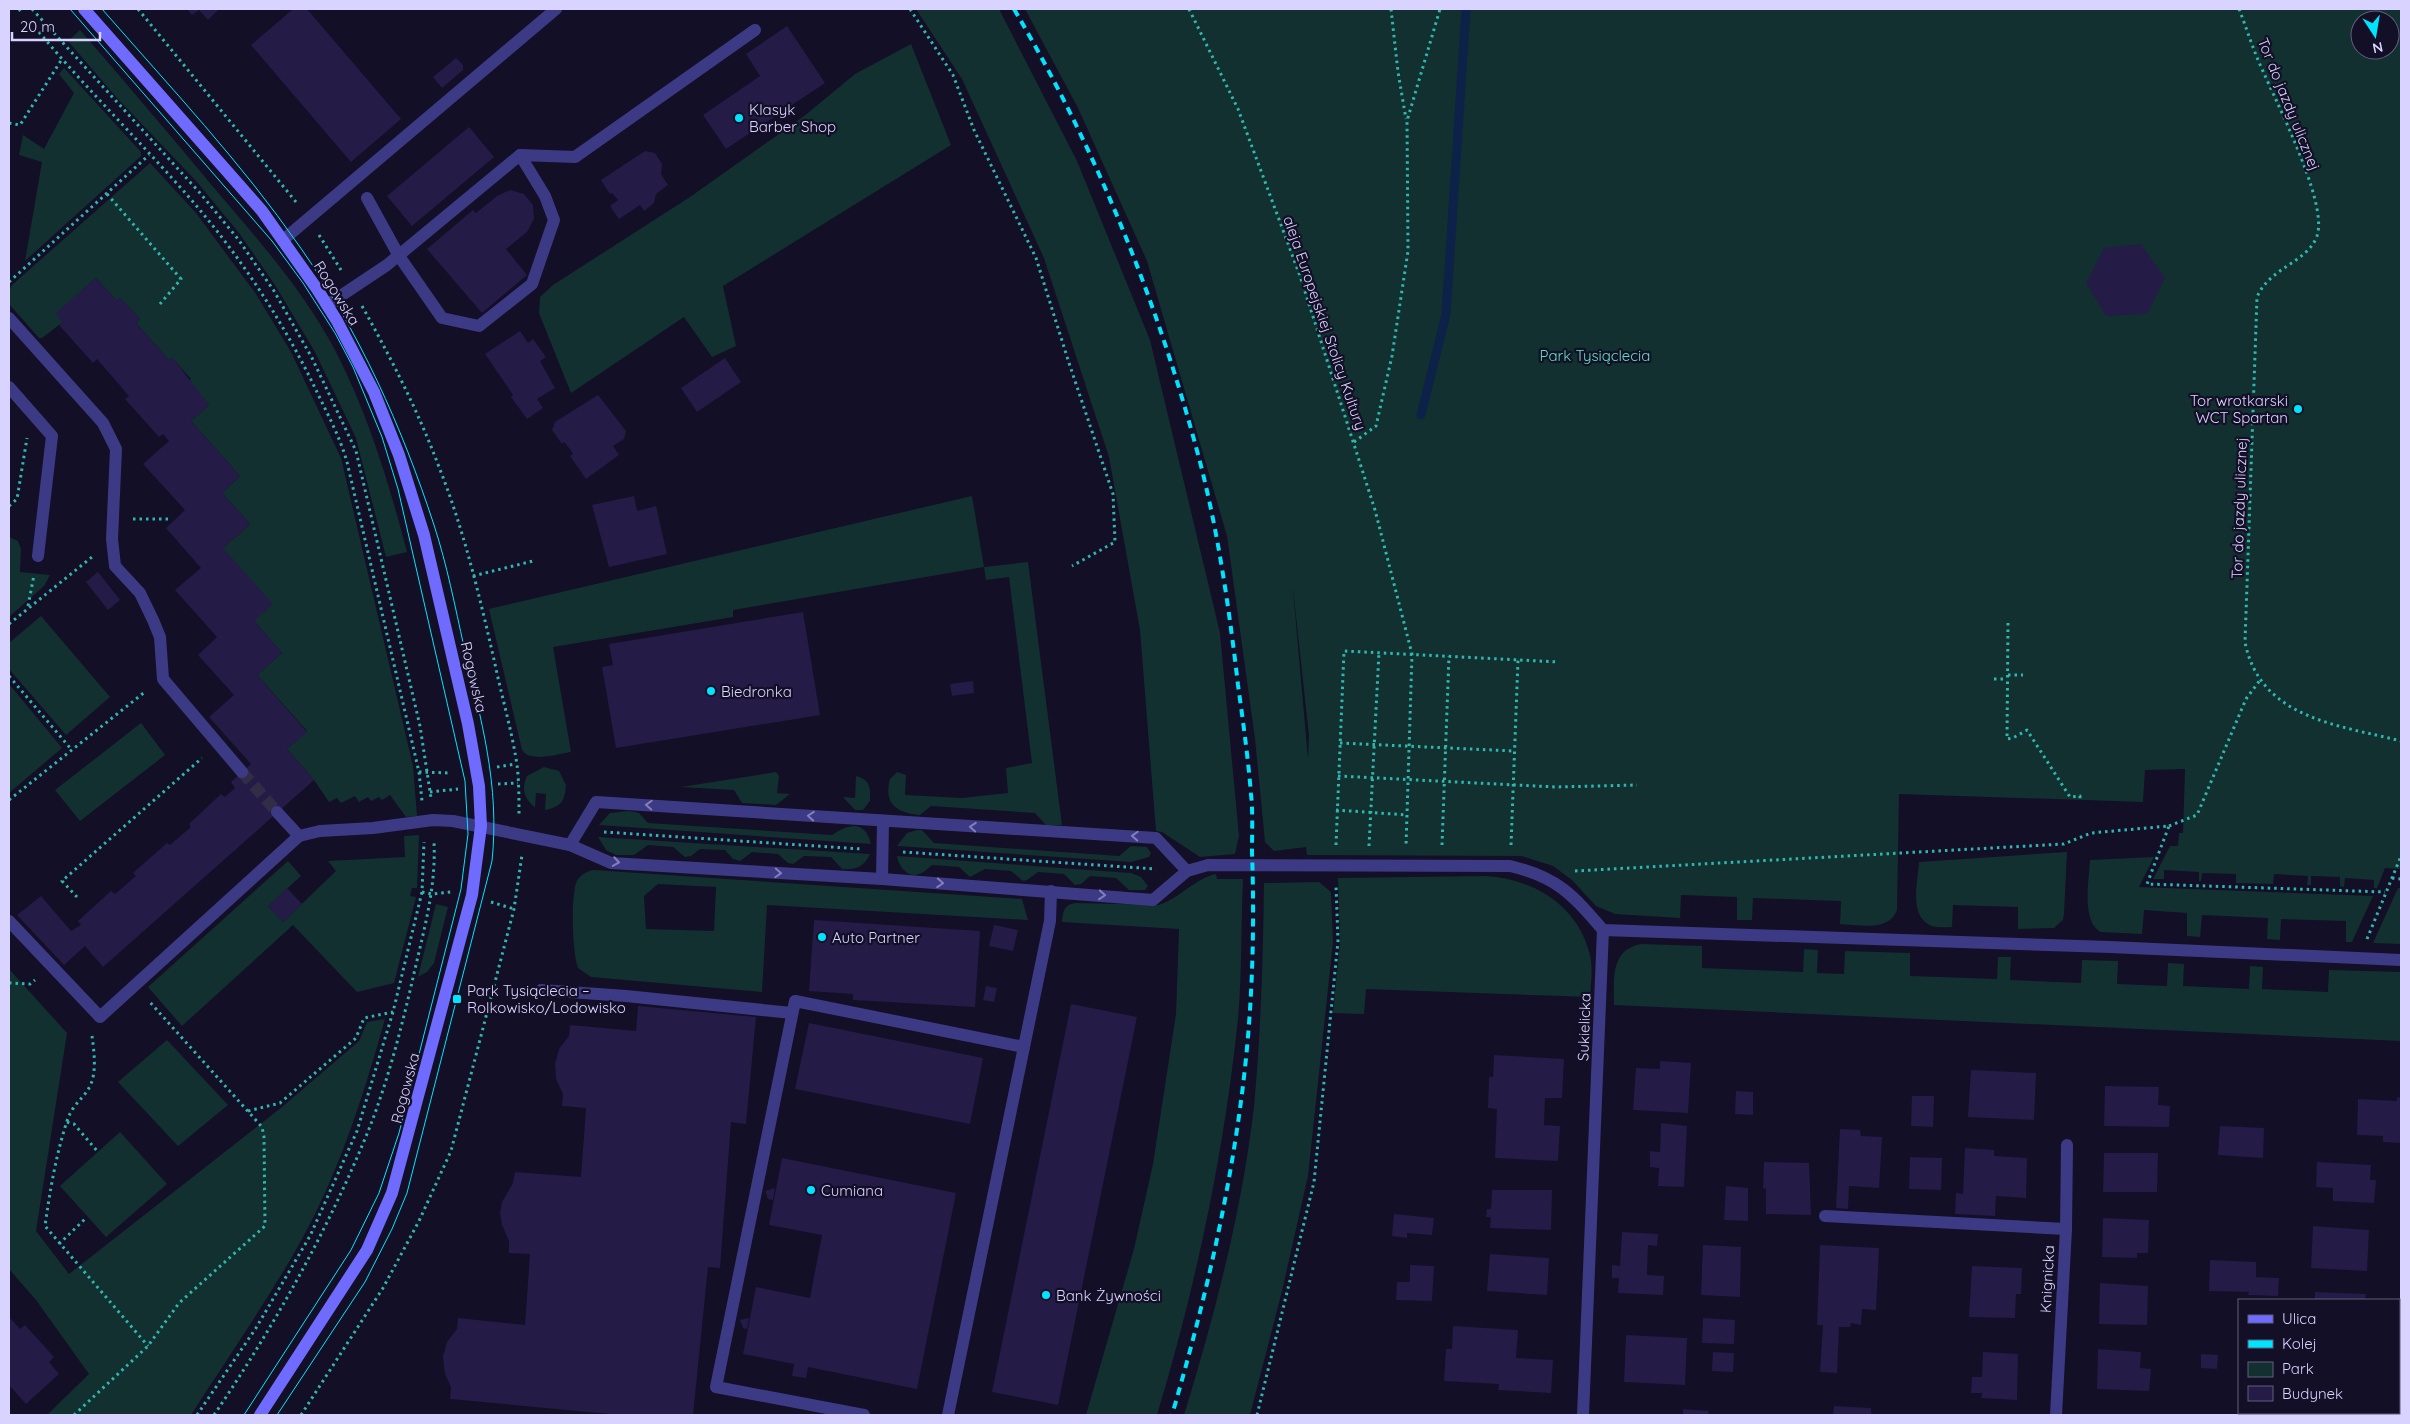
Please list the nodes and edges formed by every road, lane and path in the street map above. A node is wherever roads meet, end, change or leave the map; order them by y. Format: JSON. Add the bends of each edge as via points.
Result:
{"nodes":[{"id":1,"x":19,"y":9,"type":"edge"},
{"id":2,"x":32,"y":9,"type":"edge"},
{"id":3,"x":84,"y":9,"type":"edge"},
{"id":4,"x":556,"y":9,"type":"edge"},
{"id":5,"x":910,"y":9,"type":"edge"},
{"id":6,"x":1189,"y":9,"type":"edge"},
{"id":7,"x":1391,"y":9,"type":"edge"},
{"id":8,"x":1440,"y":9,"type":"edge"},
{"id":9,"x":2239,"y":9,"type":"edge"},
{"id":10,"x":22,"y":13,"type":"dead end"},
{"id":11,"x":755,"y":30,"type":"dead end"},
{"id":12,"x":39,"y":32,"type":"dead end"},
{"id":13,"x":62,"y":59,"type":"junction"},
{"id":14,"x":1407,"y":121,"type":"junction"},
{"id":15,"x":9,"y":123,"type":"edge"},
{"id":16,"x":150,"y":155,"type":"junction"},
{"id":17,"x":520,"y":155,"type":"junction"},
{"id":18,"x":106,"y":194,"type":"junction"},
{"id":19,"x":367,"y":198,"type":"dead end"},
{"id":20,"x":283,"y":240,"type":"junction"},
{"id":21,"x":399,"y":256,"type":"junction"},
{"id":22,"x":9,"y":282,"type":"edge"},
{"id":23,"x":160,"y":304,"type":"dead end"},
{"id":24,"x":328,"y":305,"type":"junction"},
{"id":25,"x":9,"y":318,"type":"edge"},
{"id":26,"x":9,"y":388,"type":"edge"},
{"id":27,"x":21,"y":431,"type":"dead end"},
{"id":28,"x":1354,"y":442,"type":"junction"},
{"id":29,"x":9,"y":506,"type":"edge"},
{"id":30,"x":113,"y":519,"type":"junction"},
{"id":31,"x":168,"y":519,"type":"dead end"},
{"id":32,"x":112,"y":539,"type":"junction"},
{"id":33,"x":38,"y":556,"type":"joint"},
{"id":34,"x":533,"y":561,"type":"dead end"},
{"id":35,"x":1072,"y":566,"type":"dead end"},
{"id":36,"x":473,"y":576,"type":"dead end"},
{"id":37,"x":28,"y":607,"type":"junction"},
{"id":38,"x":2008,"y":623,"type":"dead end"},
{"id":39,"x":9,"y":624,"type":"edge"},
{"id":40,"x":1379,"y":652,"type":"junction"},
{"id":41,"x":1412,"y":654,"type":"junction"},
{"id":42,"x":1448,"y":656,"type":"junction"},
{"id":43,"x":1518,"y":660,"type":"junction"},
{"id":44,"x":1560,"y":662,"type":"dead end"},
{"id":45,"x":2023,"y":675,"type":"dead end"},
{"id":46,"x":9,"y":676,"type":"edge"},
{"id":47,"x":2008,"y":677,"type":"junction"},
{"id":48,"x":163,"y":679,"type":"junction"},
{"id":49,"x":1994,"y":679,"type":"dead end"},
{"id":50,"x":2260,"y":680,"type":"junction"},
{"id":51,"x":2401,"y":741,"type":"edge"},
{"id":52,"x":1340,"y":743,"type":"junction"},
{"id":53,"x":218,"y":744,"type":"junction"},
{"id":54,"x":1374,"y":744,"type":"junction"},
{"id":55,"x":1409,"y":746,"type":"junction"},
{"id":56,"x":1445,"y":747,"type":"junction"},
{"id":57,"x":71,"y":749,"type":"junction"},
{"id":58,"x":1514,"y":750,"type":"junction"},
{"id":59,"x":516,"y":764,"type":"dead end"},
{"id":60,"x":497,"y":767,"type":"dead end"},
{"id":61,"x":242,"y":772,"type":"tunnel mouth"},
{"id":62,"x":419,"y":772,"type":"junction"},
{"id":63,"x":428,"y":772,"type":"junction"},
{"id":64,"x":451,"y":773,"type":"dead end"},
{"id":65,"x":1338,"y":776,"type":"junction"},
{"id":66,"x":1373,"y":778,"type":"junction"},
{"id":67,"x":1408,"y":780,"type":"junction"},
{"id":68,"x":1444,"y":782,"type":"junction"},
{"id":69,"x":518,"y":783,"type":"dead end"},
{"id":70,"x":498,"y":784,"type":"dead end"},
{"id":71,"x":1513,"y":785,"type":"junction"},
{"id":72,"x":1638,"y":785,"type":"dead end"},
{"id":73,"x":455,"y":789,"type":"dead end"},
{"id":74,"x":430,"y":792,"type":"junction"},
{"id":75,"x":9,"y":800,"type":"edge"},
{"id":76,"x":431,"y":800,"type":"dead end"},
{"id":77,"x":2080,"y":801,"type":"dead end"},
{"id":78,"x":423,"y":809,"type":"dead end"},
{"id":79,"x":1336,"y":810,"type":"junction"},
{"id":80,"x":278,"y":812,"type":"tunnel mouth"},
{"id":81,"x":1371,"y":813,"type":"junction"},
{"id":82,"x":1407,"y":815,"type":"junction"},
{"id":83,"x":883,"y":821,"type":"junction"},
{"id":84,"x":480,"y":826,"type":"junction"},
{"id":85,"x":2169,"y":826,"type":"junction"},
{"id":86,"x":434,"y":833,"type":"dead end"},
{"id":87,"x":424,"y":834,"type":"dead end"},
{"id":88,"x":299,"y":836,"type":"junction"},
{"id":89,"x":570,"y":845,"type":"junction"},
{"id":90,"x":522,"y":856,"type":"dead end"},
{"id":91,"x":2401,"y":856,"type":"edge"},
{"id":92,"x":1441,"y":865,"type":"junction"},
{"id":93,"x":1335,"y":866,"type":"junction"},
{"id":94,"x":1368,"y":866,"type":"junction"},
{"id":95,"x":1406,"y":866,"type":"junction"},
{"id":96,"x":1510,"y":866,"type":"junction"},
{"id":97,"x":1187,"y":871,"type":"junction"},
{"id":98,"x":2392,"y":878,"type":"junction"},
{"id":99,"x":882,"y":879,"type":"junction"},
{"id":100,"x":2401,"y":879,"type":"edge"},
{"id":101,"x":1558,"y":884,"type":"junction"},
{"id":102,"x":1051,"y":891,"type":"junction"},
{"id":103,"x":422,"y":892,"type":"junction"},
{"id":104,"x":451,"y":892,"type":"dead end"},
{"id":105,"x":2385,"y":892,"type":"junction"},
{"id":106,"x":432,"y":894,"type":"junction"},
{"id":107,"x":77,"y":897,"type":"dead end"},
{"id":108,"x":490,"y":902,"type":"dead end"},
{"id":109,"x":514,"y":909,"type":"junction"},
{"id":110,"x":9,"y":920,"type":"edge"},
{"id":111,"x":1603,"y":930,"type":"junction"},
{"id":112,"x":2359,"y":958,"type":"junction"},
{"id":113,"x":2401,"y":960,"type":"edge"},
{"id":114,"x":136,"y":986,"type":"junction"},
{"id":115,"x":541,"y":990,"type":"dead end"},
{"id":116,"x":93,"y":1011,"type":"junction"},
{"id":117,"x":393,"y":1012,"type":"junction"},
{"id":118,"x":792,"y":1013,"type":"junction"},
{"id":119,"x":1024,"y":1047,"type":"junction"},
{"id":120,"x":248,"y":1112,"type":"junction"},
{"id":121,"x":67,"y":1122,"type":"junction"},
{"id":122,"x":2067,"y":1145,"type":"dead end"},
{"id":123,"x":98,"y":1152,"type":"dead end"},
{"id":124,"x":1825,"y":1216,"type":"dead end"},
{"id":125,"x":85,"y":1220,"type":"dead end"},
{"id":126,"x":2066,"y":1229,"type":"junction"},
{"id":127,"x":59,"y":1244,"type":"junction"},
{"id":128,"x":148,"y":1346,"type":"junction"},
{"id":129,"x":74,"y":1415,"type":"edge"},
{"id":130,"x":197,"y":1415,"type":"edge"},
{"id":131,"x":214,"y":1415,"type":"edge"},
{"id":132,"x":260,"y":1415,"type":"edge"},
{"id":133,"x":301,"y":1415,"type":"edge"},
{"id":134,"x":864,"y":1415,"type":"edge"},
{"id":135,"x":948,"y":1415,"type":"edge"},
{"id":136,"x":1257,"y":1415,"type":"edge"},
{"id":137,"x":1583,"y":1415,"type":"edge"},
{"id":138,"x":2056,"y":1415,"type":"edge"}],
"edges":[{"from":1,"to":10,"type":"path"},
{"from":2,"to":63,"type":"path","via":[[238,239],[274,291],[312,358],[356,451]]},
{"from":3,"to":20,"type":"street","name":"Rogowska","via":[[262,211]]},
{"from":4,"to":20,"type":"street"},
{"from":5,"to":35,"type":"path","via":[[953,75],[974,130],[1036,258],[1113,494],[1115,542]]},
{"from":6,"to":28,"type":"path","name":"aleja Europejskiej Stolicy Kultury","via":[[1238,109],[1300,276]]},
{"from":7,"to":14,"type":"path"},
{"from":8,"to":14,"type":"path"},
{"from":9,"to":50,"type":"path","name":"Tor do jazdy ulicznej","via":[[2309,181],[2320,221],[2316,238],[2305,253],[2262,284],[2255,310],[2246,642]]},
{"from":11,"to":17,"type":"street","via":[[575,157]]},
{"from":12,"to":13,"type":"path"},
{"from":13,"to":15,"type":"path","via":[[20,125]]},
{"from":13,"to":16,"type":"path"},
{"from":14,"to":28,"type":"path","via":[[1408,251],[1392,356],[1376,426]]},
{"from":16,"to":18,"type":"path"},
{"from":16,"to":62,"type":"path","via":[[194,202],[252,279],[307,371],[343,446]]},
{"from":17,"to":21,"type":"street"},
{"from":17,"to":21,"type":"street","via":[[554,220],[532,284],[478,326],[442,318]]},
{"from":18,"to":22,"type":"path"},
{"from":18,"to":23,"type":"path","via":[[181,279]]},
{"from":19,"to":21,"type":"street"},
{"from":20,"to":24,"type":"street","name":"Rogowska"},
{"from":21,"to":24,"type":"street"},
{"from":24,"to":84,"type":"street","name":"Rogowska","via":[[374,392],[424,536],[468,724],[479,786]]},
{"from":25,"to":30,"type":"street","via":[[103,422],[116,449]]},
{"from":26,"to":33,"type":"street","via":[[52,436]]},
{"from":27,"to":29,"type":"path","via":[[27,438],[17,499]]},
{"from":28,"to":41,"type":"path","name":"aleja Europejskiej Stolicy Kultury"},
{"from":30,"to":31,"type":"path"},
{"from":30,"to":32,"type":"street"},
{"from":32,"to":37,"type":"path"},
{"from":32,"to":48,"type":"street","via":[[115,566],[140,593],[160,638]]},
{"from":33,"to":37,"type":"path"},
{"from":34,"to":36,"type":"path"},
{"from":37,"to":39,"type":"path"},
{"from":38,"to":47,"type":"path"},
{"from":40,"to":41,"type":"path"},
{"from":40,"to":52,"type":"path","via":[[1344,651]]},
{"from":40,"to":54,"type":"path"},
{"from":41,"to":42,"type":"path"},
{"from":41,"to":55,"type":"path","name":"aleja Europejskiej Stolicy Kultury"},
{"from":42,"to":43,"type":"path"},
{"from":42,"to":56,"type":"path"},
{"from":43,"to":44,"type":"path"},
{"from":43,"to":58,"type":"path"},
{"from":45,"to":47,"type":"path"},
{"from":46,"to":57,"type":"path"},
{"from":47,"to":49,"type":"path"},
{"from":47,"to":77,"type":"path","via":[[2007,739],[2027,730],[2070,797],[2080,796]]},
{"from":48,"to":53,"type":"street"},
{"from":48,"to":57,"type":"path"},
{"from":50,"to":51,"type":"path","name":"Tor do jazdy ulicznej","via":[[2292,710]]},
{"from":50,"to":85,"type":"path","via":[[2246,699],[2197,815]]},
{"from":52,"to":54,"type":"path"},
{"from":52,"to":65,"type":"path"},
{"from":53,"to":61,"type":"street"},
{"from":53,"to":107,"type":"path","via":[[62,881]]},
{"from":54,"to":55,"type":"path"},
{"from":54,"to":66,"type":"path"},
{"from":55,"to":56,"type":"path"},
{"from":55,"to":67,"type":"path","name":"aleja Europejskiej Stolicy Kultury"},
{"from":56,"to":58,"type":"path"},
{"from":56,"to":68,"type":"path"},
{"from":57,"to":75,"type":"path"},
{"from":58,"to":71,"type":"path"},
{"from":59,"to":60,"type":"path"},
{"from":62,"to":63,"type":"path"},
{"from":62,"to":78,"type":"path"},
{"from":63,"to":64,"type":"path"},
{"from":63,"to":74,"type":"path"},
{"from":65,"to":66,"type":"path"},
{"from":65,"to":79,"type":"path"},
{"from":66,"to":67,"type":"path"},
{"from":66,"to":81,"type":"path"},
{"from":67,"to":68,"type":"path"},
{"from":67,"to":82,"type":"path","name":"aleja Europejskiej Stolicy Kultury"},
{"from":68,"to":71,"type":"path"},
{"from":68,"to":92,"type":"path"},
{"from":69,"to":70,"type":"path"},
{"from":71,"to":72,"type":"path"},
{"from":71,"to":96,"type":"path"},
{"from":73,"to":74,"type":"path"},
{"from":74,"to":76,"type":"path"},
{"from":79,"to":81,"type":"path"},
{"from":79,"to":93,"type":"path"},
{"from":80,"to":88,"type":"street"},
{"from":81,"to":82,"type":"path"},
{"from":81,"to":94,"type":"path"},
{"from":82,"to":95,"type":"path","name":"aleja Europejskiej Stolicy Kultury"},
{"from":83,"to":89,"type":"street","one_way":true,"via":[[596,802]]},
{"from":97,"to":83,"type":"street","one_way":true,"via":[[1156,838]]},
{"from":83,"to":99,"type":"street"},
{"from":84,"to":88,"type":"street","via":[[433,820]]},
{"from":84,"to":89,"type":"street"},
{"from":84,"to":132,"type":"street","name":"Rogowska","via":[[472,895],[392,1193],[367,1250]]},
{"from":85,"to":101,"type":"path","via":[[2091,833],[2064,844],[1566,872]]},
{"from":85,"to":105,"type":"path","via":[[2147,884]]},
{"from":86,"to":106,"type":"path"},
{"from":87,"to":103,"type":"path"},
{"from":88,"to":114,"type":"street"},
{"from":89,"to":99,"type":"street","one_way":true,"via":[[611,862]]},
{"from":90,"to":109,"type":"path"},
{"from":91,"to":98,"type":"path"},
{"from":92,"to":95,"type":"street"},
{"from":92,"to":96,"type":"street"},
{"from":93,"to":94,"type":"street"},
{"from":93,"to":97,"type":"street","via":[[1208,865]]},
{"from":93,"to":136,"type":"path","via":[[1338,941],[1314,1182]]},
{"from":94,"to":95,"type":"street"},
{"from":96,"to":101,"type":"street","via":[[1534,872]]},
{"from":102,"to":97,"type":"street","one_way":true,"via":[[1153,900]]},
{"from":98,"to":100,"type":"path"},
{"from":98,"to":105,"type":"path"},
{"from":99,"to":102,"type":"street","one_way":true},
{"from":101,"to":111,"type":"street"},
{"from":102,"to":119,"type":"street","via":[[1050,922]]},
{"from":103,"to":106,"type":"path"},
{"from":103,"to":117,"type":"path"},
{"from":104,"to":106,"type":"path"},
{"from":105,"to":112,"type":"path"},
{"from":106,"to":131,"type":"path","via":[[406,1006],[369,1128],[297,1282]]},
{"from":108,"to":109,"type":"path"},
{"from":109,"to":133,"type":"path","via":[[451,1151],[383,1288]]},
{"from":110,"to":116,"type":"street"},
{"from":111,"to":112,"type":"street"},
{"from":111,"to":137,"type":"street","name":"Sukielicka"},
{"from":112,"to":113,"type":"street"},
{"from":114,"to":116,"type":"street","via":[[100,1017]]},
{"from":114,"to":120,"type":"path"},
{"from":115,"to":118,"type":"street"},
{"from":116,"to":121,"type":"path","via":[[90,1028],[95,1057],[90,1086],[71,1108]]},
{"from":117,"to":120,"type":"path","via":[[364,1018],[356,1038],[280,1103]]},
{"from":117,"to":130,"type":"path","via":[[358,1131],[310,1236],[256,1328]]},
{"from":118,"to":119,"type":"street","via":[[795,1001]]},
{"from":118,"to":134,"type":"street","via":[[716,1387]]},
{"from":119,"to":135,"type":"street"},
{"from":120,"to":128,"type":"path","via":[[262,1127],[264,1136],[265,1226],[179,1303]]},
{"from":121,"to":123,"type":"path","via":[[74,1124]]},
{"from":121,"to":127,"type":"path","via":[[55,1162],[45,1226]]},
{"from":122,"to":126,"type":"street","name":"Knignicka"},
{"from":124,"to":126,"type":"street"},
{"from":125,"to":127,"type":"path"},
{"from":126,"to":138,"type":"street","name":"Knignicka"},
{"from":127,"to":128,"type":"path"},
{"from":128,"to":129,"type":"path"}]}
